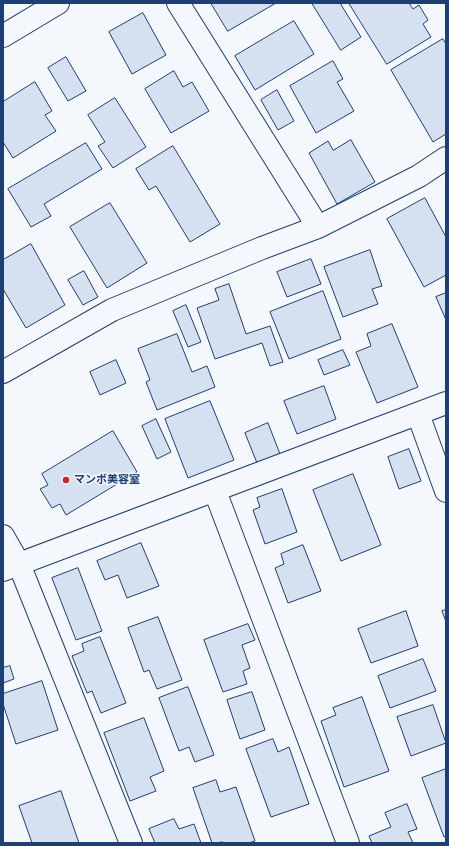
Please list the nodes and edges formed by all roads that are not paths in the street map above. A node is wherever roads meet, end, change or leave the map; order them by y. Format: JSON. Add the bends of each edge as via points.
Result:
{"nodes":[{"id":1,"x":58,"y":3,"type":"edge"},
{"id":2,"x":178,"y":3,"type":"edge"},
{"id":3,"x":3,"y":36,"type":"edge"},
{"id":4,"x":446,"y":158,"type":"edge"},
{"id":5,"x":318,"y":227,"type":"junction"},
{"id":6,"x":3,"y":372,"type":"edge"},
{"id":7,"x":446,"y":403,"type":"edge"},
{"id":8,"x":418,"y":414,"type":"junction"},
{"id":9,"x":215,"y":490,"type":"junction"},
{"id":10,"x":446,"y":491,"type":"edge"},
{"id":11,"x":3,"y":536,"type":"edge"},
{"id":12,"x":11,"y":567,"type":"edge"},
{"id":13,"x":132,"y":843,"type":"edge"},
{"id":14,"x":348,"y":843,"type":"edge"}],
"edges":[{"from":1,"to":3,"type":"street"},
{"from":2,"to":5,"type":"street"},
{"from":4,"to":5,"type":"street","via":[[419,176]]},
{"from":5,"to":6,"type":"street","via":[[112,310]]},
{"from":7,"to":8,"type":"street"},
{"from":8,"to":9,"type":"street"},
{"from":8,"to":10,"type":"street"},
{"from":9,"to":12,"type":"street"},
{"from":9,"to":14,"type":"street"},
{"from":11,"to":12,"type":"street"},
{"from":12,"to":13,"type":"street"}]}
